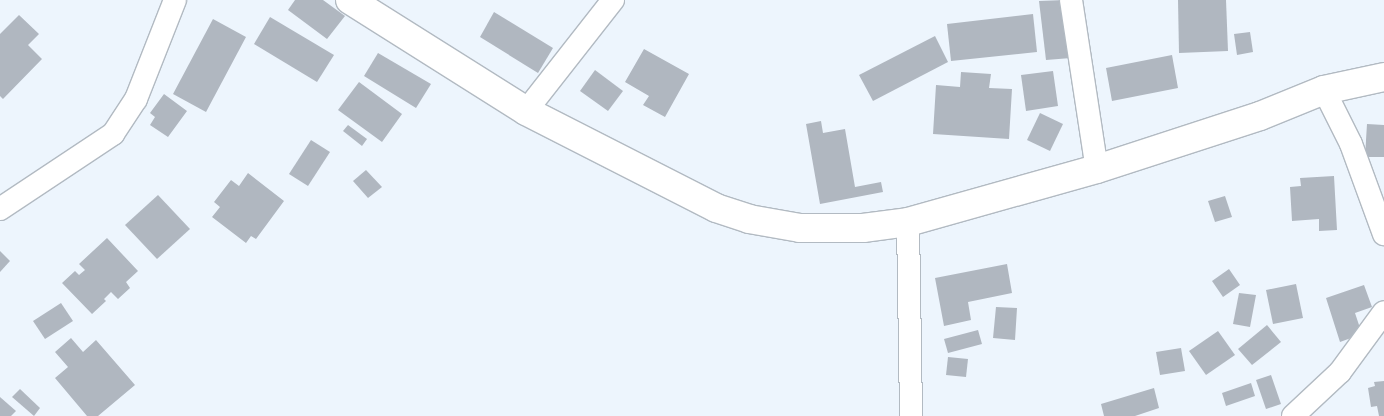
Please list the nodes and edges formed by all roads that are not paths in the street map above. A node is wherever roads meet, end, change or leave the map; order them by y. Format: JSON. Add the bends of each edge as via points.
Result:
{"nodes":[{"id":1,"x":175,"y":0,"type":"edge"},
{"id":2,"x":350,"y":0,"type":"edge"},
{"id":3,"x":613,"y":0,"type":"edge"},
{"id":4,"x":1071,"y":0,"type":"edge"},
{"id":5,"x":1384,"y":77,"type":"edge"},
{"id":6,"x":1324,"y":90,"type":"junction"},
{"id":7,"x":526,"y":112,"type":"junction"},
{"id":8,"x":1097,"y":169,"type":"junction"},
{"id":9,"x":0,"y":209,"type":"edge"},
{"id":10,"x":908,"y":222,"type":"junction"},
{"id":11,"x":1384,"y":234,"type":"edge"},
{"id":12,"x":1384,"y":312,"type":"edge"},
{"id":13,"x":911,"y":416,"type":"edge"},
{"id":14,"x":1293,"y":416,"type":"edge"}],
"edges":[{"from":1,"to":9,"type":"street","via":[[136,99],[113,134]]},
{"from":2,"to":7,"type":"street"},
{"from":3,"to":7,"type":"street"},
{"from":4,"to":8,"type":"street"},
{"from":5,"to":6,"type":"street"},
{"from":6,"to":8,"type":"street","via":[[1260,116]]},
{"from":6,"to":11,"type":"street","via":[[1351,144]]},
{"from":7,"to":10,"type":"street","via":[[716,208],[749,219],[800,228],[862,228]]},
{"from":8,"to":10,"type":"street"},
{"from":10,"to":13,"type":"street"},
{"from":12,"to":14,"type":"street","via":[[1340,372]]}]}
